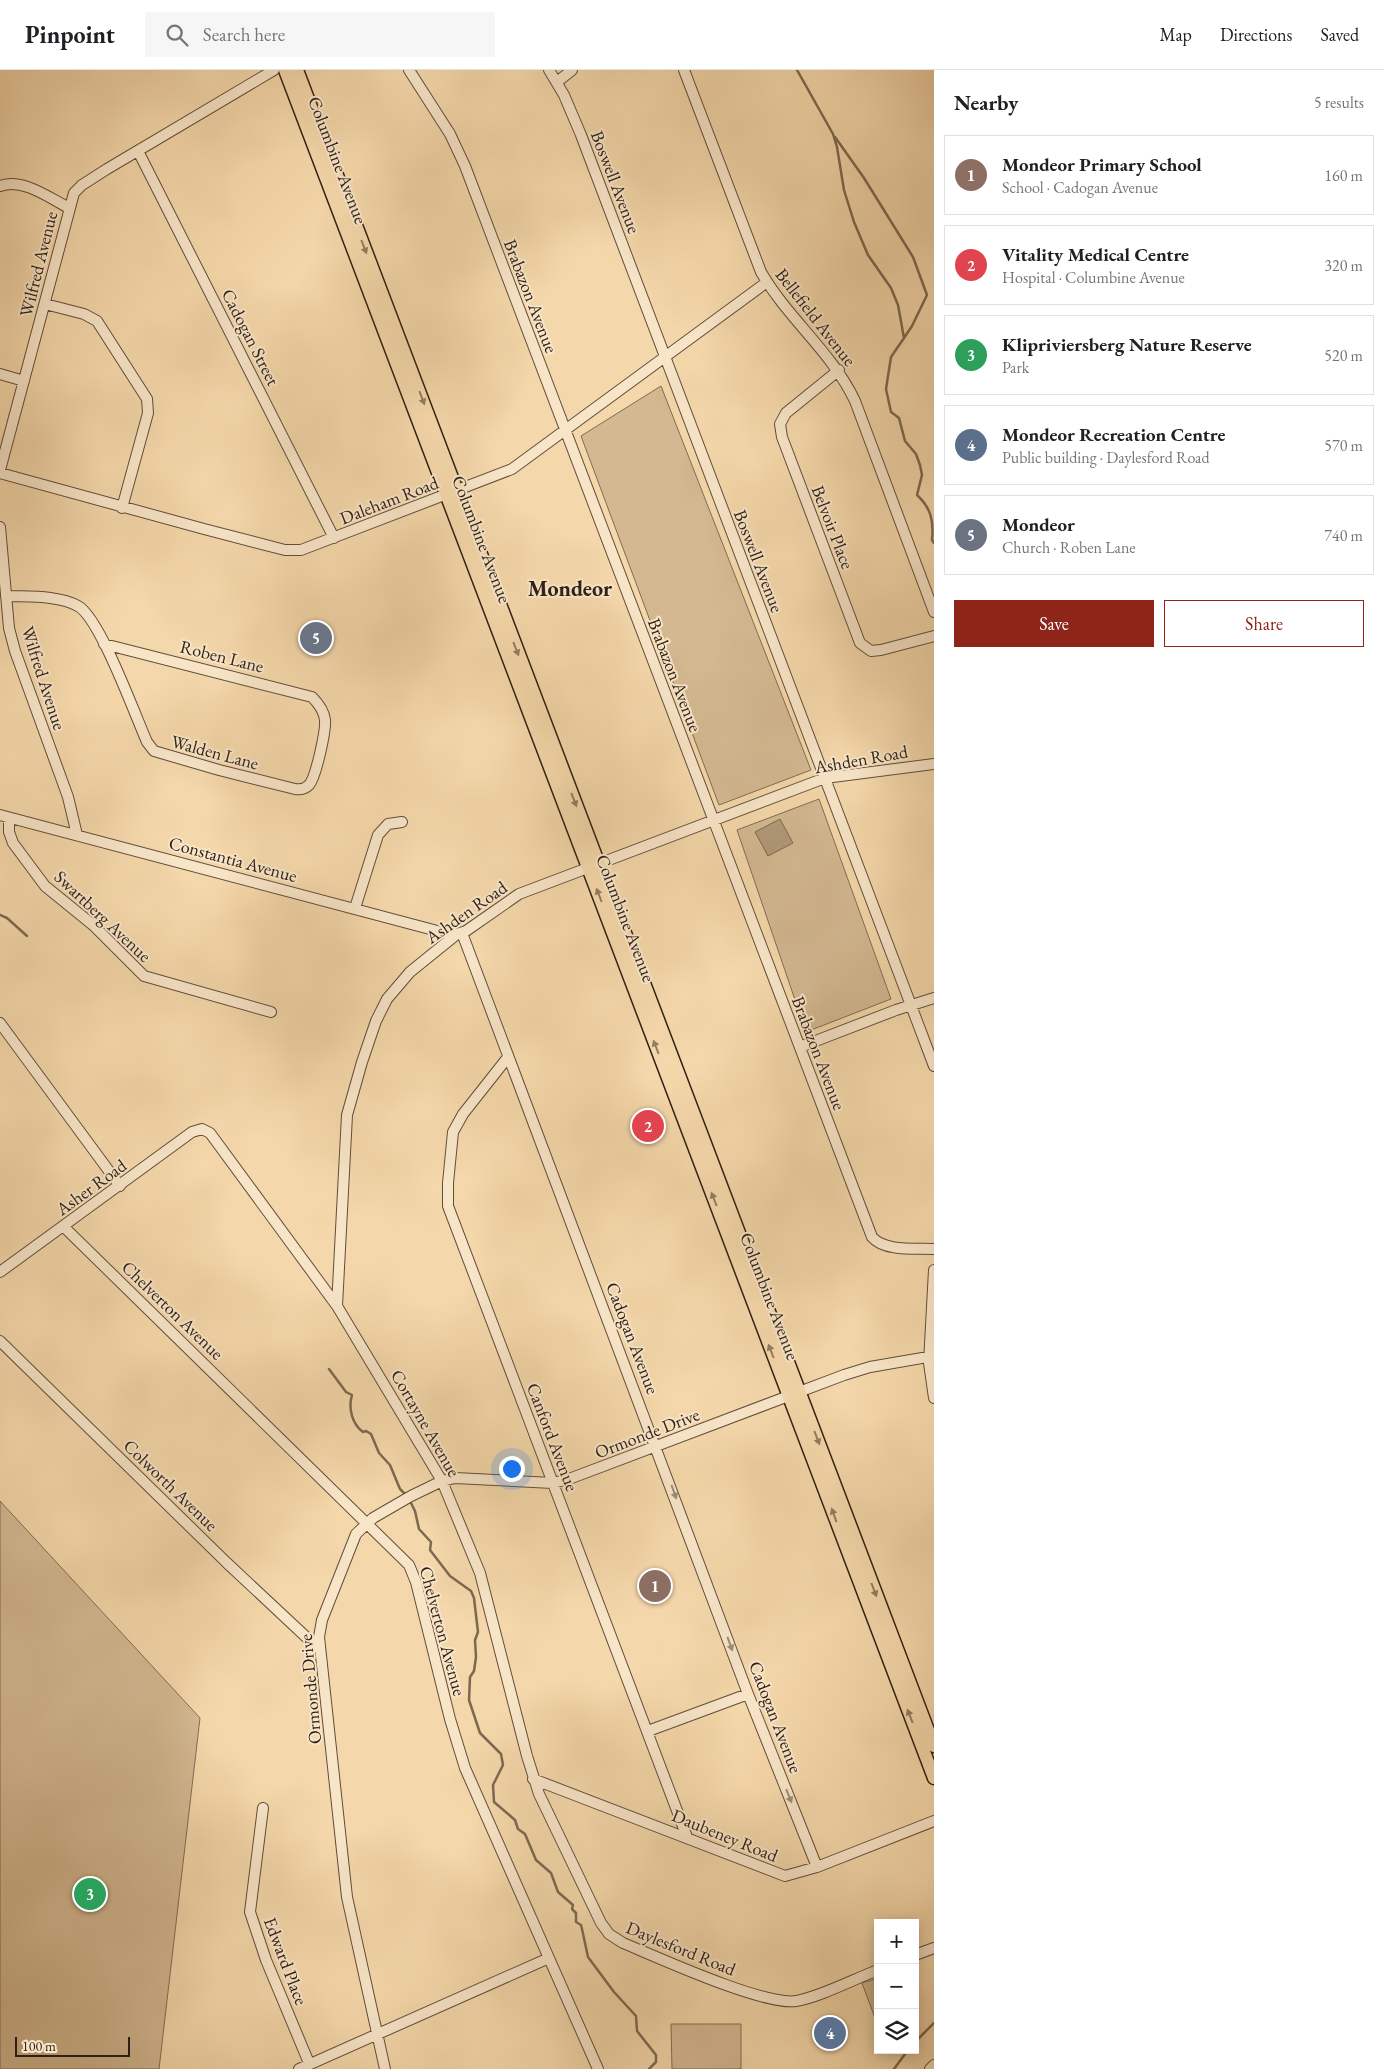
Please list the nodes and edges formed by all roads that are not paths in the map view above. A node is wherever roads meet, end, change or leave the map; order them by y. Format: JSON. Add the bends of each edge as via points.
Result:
{"nodes":[{"id":1,"x":274,"y":70,"type":"edge"},
{"id":2,"x":285,"y":70,"type":"edge"},
{"id":3,"x":297,"y":70,"type":"edge"},
{"id":4,"x":409,"y":70,"type":"edge"},
{"id":5,"x":549,"y":70,"type":"edge"},
{"id":6,"x":572,"y":70,"type":"edge"},
{"id":7,"x":684,"y":70,"type":"edge"},
{"id":8,"x":557,"y":82,"type":"junction"},
{"id":9,"x":138,"y":151,"type":"junction"},
{"id":10,"x":0,"y":186,"type":"edge"},
{"id":11,"x":343,"y":207,"type":"junction"},
{"id":12,"x":69,"y":208,"type":"junction"},
{"id":13,"x":767,"y":282,"type":"junction"},
{"id":14,"x":45,"y":304,"type":"junction"},
{"id":15,"x":664,"y":357,"type":"junction"},
{"id":16,"x":839,"y":370,"type":"junction"},
{"id":17,"x":0,"y":374,"type":"edge"},
{"id":18,"x":24,"y":381,"type":"junction"},
{"id":19,"x":565,"y":431,"type":"junction"},
{"id":20,"x":0,"y":472,"type":"edge"},
{"id":21,"x":452,"y":493,"type":"junction"},
{"id":22,"x":122,"y":508,"type":"junction"},
{"id":23,"x":0,"y":527,"type":"edge"},
{"id":24,"x":334,"y":538,"type":"junction"},
{"id":25,"x":6,"y":596,"type":"junction"},
{"id":26,"x":934,"y":612,"type":"edge"},
{"id":27,"x":934,"y":636,"type":"edge"},
{"id":28,"x":104,"y":644,"type":"junction"},
{"id":29,"x":324,"y":713,"type":"joint"},
{"id":30,"x":934,"y":764,"type":"edge"},
{"id":31,"x":824,"y":778,"type":"junction"},
{"id":32,"x":4,"y":816,"type":"edge"},
{"id":33,"x":402,"y":822,"type":"dead end"},
{"id":34,"x":712,"y":822,"type":"junction"},
{"id":35,"x":77,"y":835,"type":"junction"},
{"id":36,"x":593,"y":865,"type":"junction"},
{"id":37,"x":355,"y":908,"type":"junction"},
{"id":38,"x":460,"y":933,"type":"junction"},
{"id":39,"x":934,"y":998,"type":"edge"},
{"id":40,"x":910,"y":1005,"type":"junction"},
{"id":41,"x":272,"y":1012,"type":"dead end"},
{"id":42,"x":0,"y":1023,"type":"edge"},
{"id":43,"x":800,"y":1048,"type":"junction"},
{"id":44,"x":508,"y":1057,"type":"junction"},
{"id":45,"x":934,"y":1066,"type":"edge"},
{"id":46,"x":202,"y":1129,"type":"joint"},
{"id":47,"x":120,"y":1186,"type":"junction"},
{"id":48,"x":64,"y":1226,"type":"junction"},
{"id":49,"x":934,"y":1250,"type":"edge"},
{"id":50,"x":934,"y":1270,"type":"edge"},
{"id":51,"x":0,"y":1272,"type":"edge"},
{"id":52,"x":337,"y":1306,"type":"junction"},
{"id":53,"x":0,"y":1342,"type":"edge"},
{"id":54,"x":932,"y":1356,"type":"edge"},
{"id":55,"x":794,"y":1394,"type":"junction"},
{"id":56,"x":934,"y":1398,"type":"edge"},
{"id":57,"x":656,"y":1446,"type":"junction"},
{"id":58,"x":442,"y":1481,"type":"junction"},
{"id":59,"x":553,"y":1483,"type":"junction"},
{"id":60,"x":368,"y":1522,"type":"junction"},
{"id":61,"x":320,"y":1650,"type":"junction"},
{"id":62,"x":900,"y":1673,"type":"junction"},
{"id":63,"x":748,"y":1694,"type":"junction"},
{"id":64,"x":648,"y":1731,"type":"junction"},
{"id":65,"x":934,"y":1746,"type":"edge"},
{"id":66,"x":533,"y":1778,"type":"junction"},
{"id":67,"x":934,"y":1778,"type":"edge"},
{"id":68,"x":263,"y":1808,"type":"dead end"},
{"id":69,"x":934,"y":1822,"type":"edge"},
{"id":70,"x":687,"y":1837,"type":"junction"},
{"id":71,"x":817,"y":1867,"type":"junction"},
{"id":72,"x":934,"y":1948,"type":"edge"},
{"id":73,"x":919,"y":1954,"type":"edge"},
{"id":74,"x":549,"y":1958,"type":"junction"},
{"id":75,"x":874,"y":1972,"type":"edge"},
{"id":76,"x":376,"y":2035,"type":"junction"},
{"id":77,"x":309,"y":2063,"type":"junction"},
{"id":78,"x":934,"y":2064,"type":"edge"},
{"id":79,"x":299,"y":2069,"type":"edge"},
{"id":80,"x":385,"y":2069,"type":"edge"},
{"id":81,"x":598,"y":2069,"type":"edge"},
{"id":82,"x":930,"y":2069,"type":"edge"}],
"edges":[{"from":1,"to":9,"type":"street"},
{"from":2,"to":11,"type":"main road","name":"Columbine Avenue"},
{"from":3,"to":11,"type":"main road","name":"Columbine Avenue"},
{"from":4,"to":19,"type":"street","name":"Brabazon Avenue","via":[[457,147]]},
{"from":5,"to":8,"type":"street","name":"Boswell Avenue"},
{"from":6,"to":8,"type":"street"},
{"from":7,"to":13,"type":"street","name":"Bellefield Avenue","via":[[742,226]]},
{"from":8,"to":15,"type":"street","name":"Boswell Avenue","via":[[581,135]]},
{"from":9,"to":12,"type":"street","name":"Wilfred Avenue","via":[[82,185],[74,193]]},
{"from":9,"to":24,"type":"street","name":"Cadogan Street"},
{"from":10,"to":12,"type":"street","via":[[21,184]]},
{"from":11,"to":21,"type":"main road","name":"Columbine Avenue"},
{"from":12,"to":14,"type":"street","name":"Wilfred Avenue"},
{"from":13,"to":15,"type":"street","name":"Daleham Road"},
{"from":13,"to":16,"type":"street","name":"Bellefield Avenue"},
{"from":14,"to":18,"type":"street","name":"Wilfred Avenue"},
{"from":14,"to":22,"type":"street","via":[[84,314],[97,321],[147,399],[148,413]]},
{"from":15,"to":19,"type":"street","name":"Daleham Road"},
{"from":15,"to":31,"type":"street","name":"Boswell Avenue"},
{"from":16,"to":26,"type":"street","name":"Bellefield Avenue","via":[[855,401]]},
{"from":16,"to":27,"type":"street","name":"Belvoir Place","via":[[786,414],[780,424],[782,437],[860,643],[871,651]]},
{"from":17,"to":18,"type":"street"},
{"from":18,"to":20,"type":"street","name":"Wilfred Avenue"},
{"from":19,"to":21,"type":"street","name":"Daleham Road","via":[[512,469]]},
{"from":19,"to":34,"type":"street","name":"Brabazon Avenue"},
{"from":20,"to":22,"type":"street","name":"Daleham Road"},
{"from":21,"to":24,"type":"street","name":"Daleham Road"},
{"from":21,"to":36,"type":"main road","name":"Columbine Avenue"},
{"from":22,"to":24,"type":"street","name":"Daleham Road","via":[[291,551]]},
{"from":23,"to":25,"type":"street","name":"Wilfred Avenue"},
{"from":25,"to":28,"type":"street","name":"Walden Lane","via":[[47,598],[77,605],[92,620]]},
{"from":25,"to":35,"type":"street","name":"Wilfred Avenue","via":[[15,651],[68,797]]},
{"from":28,"to":29,"type":"street","name":"Roben Lane","via":[[307,694]]},
{"from":28,"to":29,"type":"street","name":"Walden Lane","via":[[147,742],[163,754],[301,790],[311,782],[318,762]]},
{"from":30,"to":31,"type":"street","name":"Ashden Road"},
{"from":31,"to":34,"type":"street","name":"Ashden Road"},
{"from":31,"to":40,"type":"street","name":"Boswell Avenue"},
{"from":32,"to":35,"type":"street","name":"Constantia Avenue"},
{"from":32,"to":41,"type":"street","name":"Swartberg Avenue","via":[[13,843],[45,886],[93,924],[144,976]]},
{"from":33,"to":37,"type":"street","via":[[388,824],[378,835]]},
{"from":34,"to":36,"type":"street","name":"Ashden Road"},
{"from":34,"to":43,"type":"street","name":"Brabazon Avenue"},
{"from":35,"to":37,"type":"street","name":"Constantia Avenue"},
{"from":36,"to":38,"type":"street","name":"Ashden Road","via":[[519,894]]},
{"from":36,"to":55,"type":"main road","name":"Columbine Avenue"},
{"from":37,"to":38,"type":"street","name":"Constantia Avenue","via":[[444,933]]},
{"from":38,"to":44,"type":"street","name":"Cadogan Avenue"},
{"from":38,"to":52,"type":"street","name":"Ashden Road","via":[[410,972],[387,1000],[362,1062],[347,1115]]},
{"from":39,"to":40,"type":"street"},
{"from":40,"to":43,"type":"street"},
{"from":40,"to":45,"type":"street","name":"Boswell Avenue"},
{"from":42,"to":47,"type":"street"},
{"from":43,"to":49,"type":"street","name":"Brabazon Avenue","via":[[872,1237],[888,1246]]},
{"from":44,"to":57,"type":"street","name":"Cadogan Avenue"},
{"from":44,"to":59,"type":"street","name":"Canford Avenue","via":[[463,1114],[453,1132],[448,1199],[451,1216]]},
{"from":46,"to":47,"type":"street","name":"Asher Road","via":[[192,1132]]},
{"from":46,"to":52,"type":"street","name":"Cortayne Avenue","via":[[215,1139]]},
{"from":47,"to":48,"type":"street","name":"Asher Road"},
{"from":48,"to":51,"type":"street","name":"Asher Road"},
{"from":48,"to":60,"type":"street","name":"Chelverton Avenue"},
{"from":50,"to":54,"type":"street"},
{"from":52,"to":58,"type":"street","name":"Cortayne Avenue"},
{"from":53,"to":61,"type":"street","name":"Colworth Avenue"},
{"from":54,"to":55,"type":"street","name":"Ormonde Drive","via":[[858,1370]]},
{"from":54,"to":56,"type":"street"},
{"from":55,"to":57,"type":"street","name":"Ormonde Drive"},
{"from":55,"to":62,"type":"main road","name":"Columbine Avenue"},
{"from":57,"to":59,"type":"street","name":"Ormonde Drive"},
{"from":57,"to":63,"type":"street","name":"Cadogan Avenue","one_way":true},
{"from":58,"to":59,"type":"street","name":"Ormonde Drive","via":[[472,1478]]},
{"from":58,"to":60,"type":"street","name":"Ormonde Drive"},
{"from":58,"to":66,"type":"street","name":"Cortayne Avenue","via":[[480,1573]]},
{"from":59,"to":64,"type":"street","name":"Canford Avenue"},
{"from":60,"to":61,"type":"street","name":"Ormonde Drive","via":[[354,1538],[324,1614],[319,1631]]},
{"from":60,"to":74,"type":"street","name":"Chelverton Avenue","via":[[412,1570],[460,1754]]},
{"from":61,"to":76,"type":"street","name":"Ormonde Drive","via":[[347,1897]]},
{"from":62,"to":65,"type":"main road","name":"Columbine Avenue"},
{"from":67,"to":62,"type":"main road","name":"Columbine Avenue","one_way":true},
{"from":63,"to":64,"type":"street"},
{"from":63,"to":71,"type":"street","name":"Cadogan Avenue","one_way":true},
{"from":64,"to":70,"type":"street","name":"Canford Avenue"},
{"from":66,"to":70,"type":"street","name":"Daubeney Road"},
{"from":66,"to":75,"type":"street","name":"Daylesford Road","via":[[601,1923],[608,1934],[623,1943],[779,2002],[802,2000]]},
{"from":68,"to":77,"type":"street","name":"Edward Place","via":[[250,1912],[266,1960]]},
{"from":69,"to":71,"type":"street","name":"Daubeney Road"},
{"from":70,"to":71,"type":"street","name":"Daubeney Road","via":[[779,1875],[792,1875]]},
{"from":72,"to":73,"type":"street"},
{"from":74,"to":76,"type":"street"},
{"from":74,"to":81,"type":"street","name":"Chelverton Avenue"},
{"from":76,"to":77,"type":"street"},
{"from":76,"to":80,"type":"street","name":"Ormonde Drive"},
{"from":77,"to":79,"type":"street"},
{"from":78,"to":82,"type":"street"}]}
